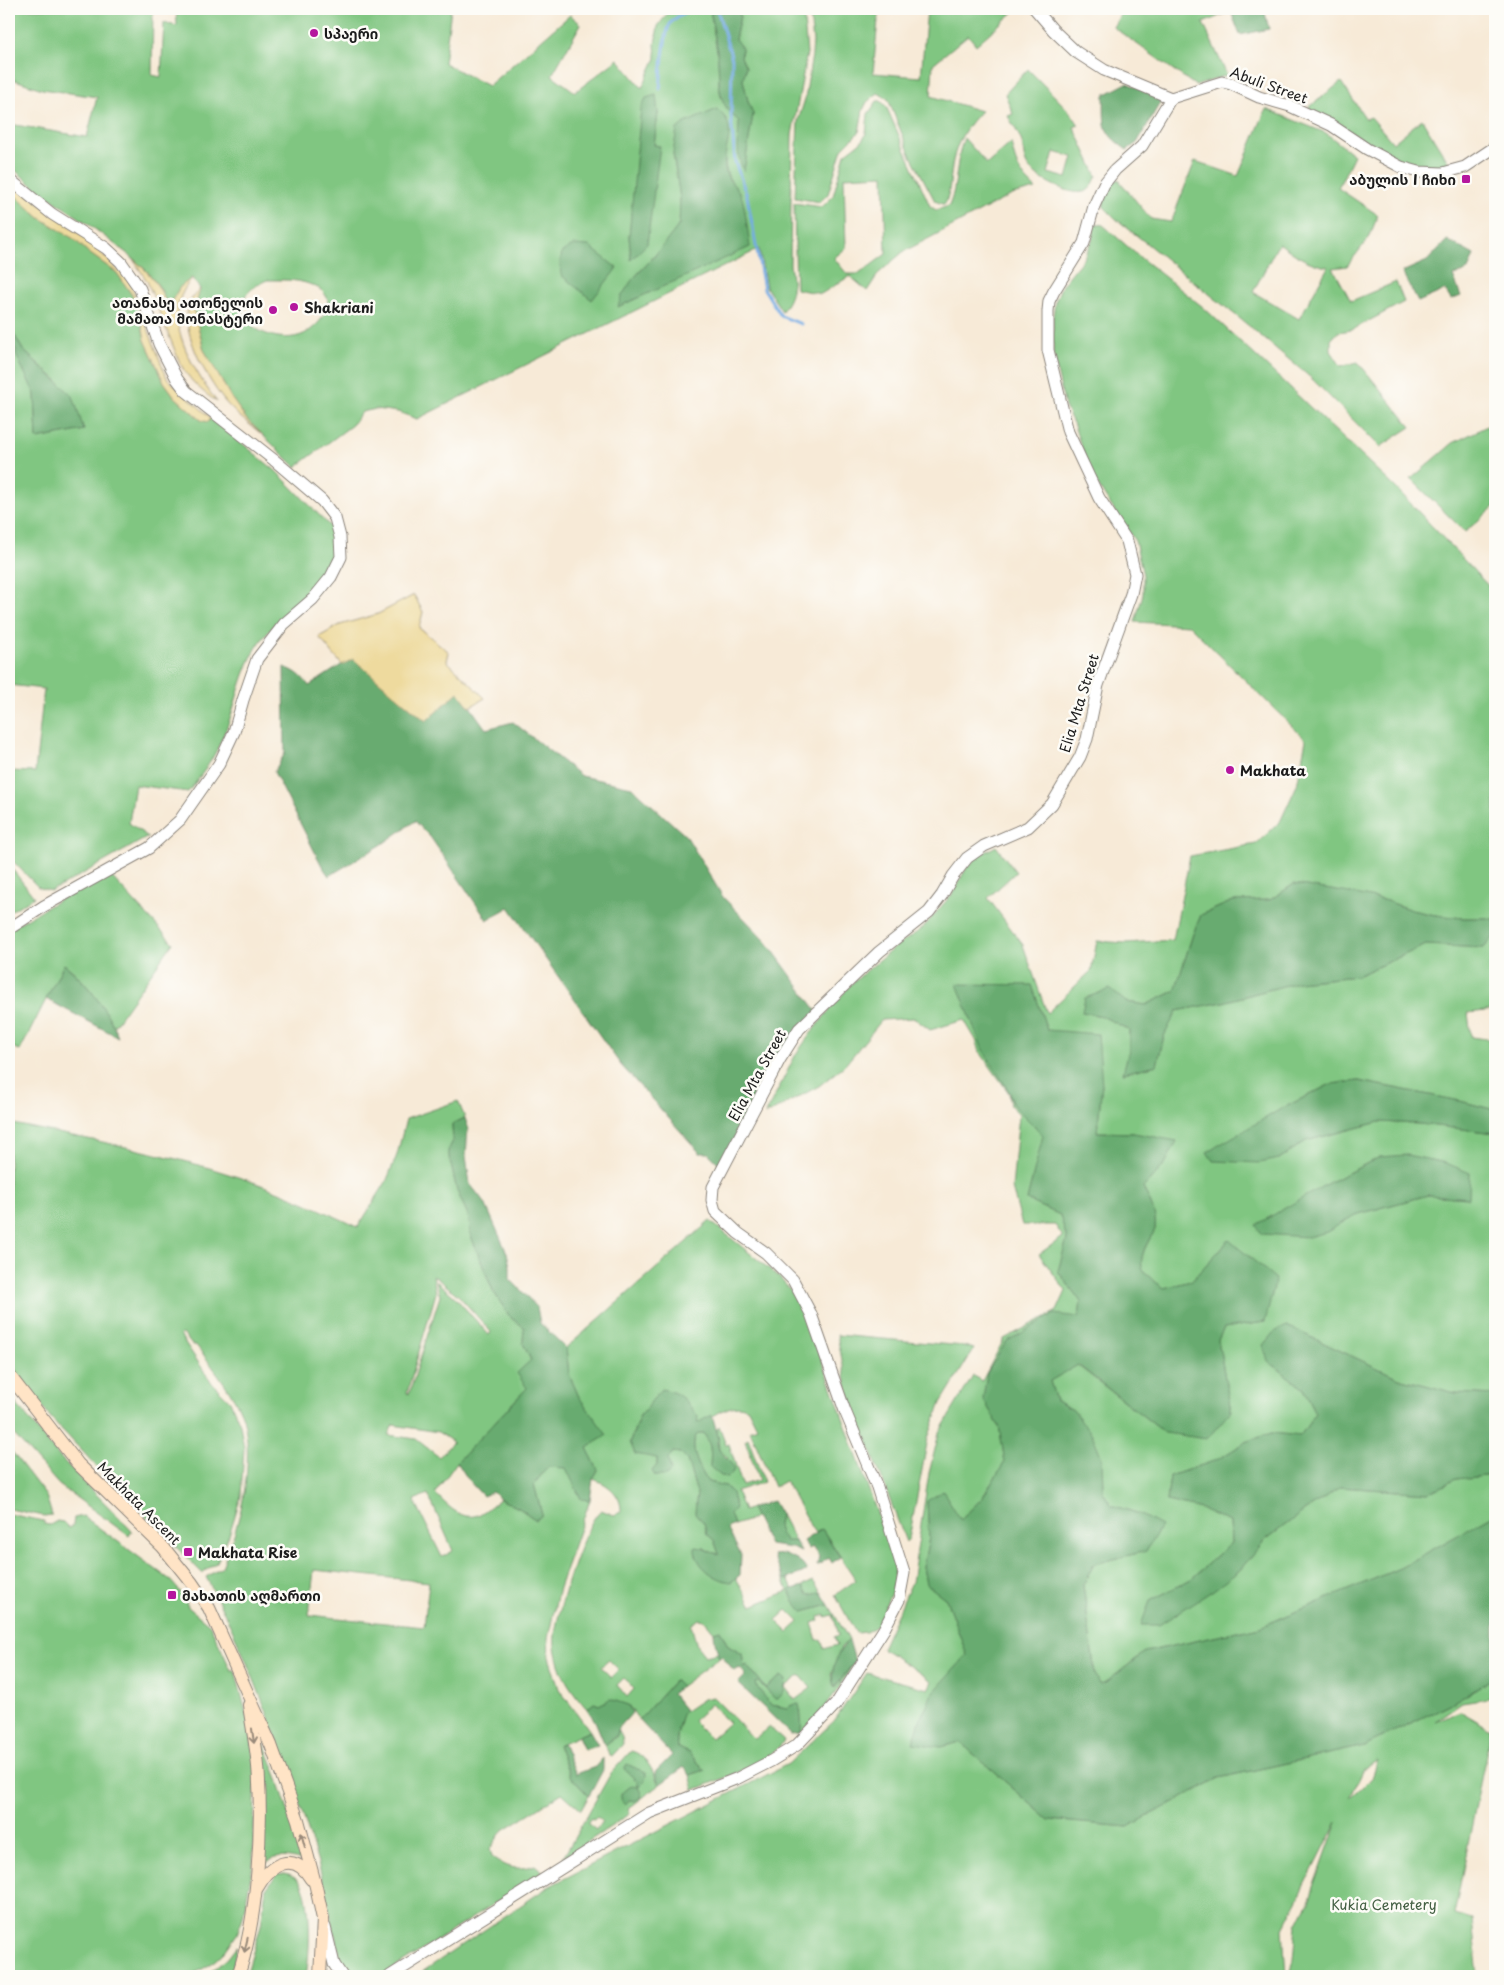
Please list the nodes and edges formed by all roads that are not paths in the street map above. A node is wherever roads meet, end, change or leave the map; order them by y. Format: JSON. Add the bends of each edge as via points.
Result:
{"nodes":[{"id":1,"x":1035,"y":9,"type":"edge"},
{"id":2,"x":1171,"y":98,"type":"junction"},
{"id":3,"x":1495,"y":147,"type":"edge"},
{"id":4,"x":9,"y":179,"type":"edge"},
{"id":5,"x":9,"y":929,"type":"edge"},
{"id":6,"x":9,"y":1375,"type":"edge"},
{"id":7,"x":247,"y":1688,"type":"junction"},
{"id":8,"x":316,"y":1888,"type":"junction"},
{"id":9,"x":255,"y":1890,"type":"junction"},
{"id":10,"x":322,"y":1918,"type":"junction"},
{"id":11,"x":238,"y":1976,"type":"edge"},
{"id":12,"x":320,"y":1976,"type":"edge"},
{"id":13,"x":342,"y":1976,"type":"edge"},
{"id":14,"x":390,"y":1976,"type":"edge"}],
"edges":[{"from":1,"to":2,"type":"street","via":[[1076,52],[1104,70]]},
{"from":2,"to":3,"type":"street","name":"Abuli Street","via":[[1222,82],[1231,84],[1258,97],[1290,106],[1401,168],[1419,172],[1443,173],[1465,167]]},
{"from":2,"to":14,"type":"street","name":"Elia Mta Street","via":[[1142,146],[1104,184],[1084,243],[1054,291],[1048,311],[1048,350],[1068,432],[1099,498],[1127,541],[1135,574],[1131,594],[1098,685],[1080,757],[1052,804],[1028,827],[984,846],[966,858],[928,912],[879,952],[799,1029],[713,1187],[715,1211],[793,1280],[811,1314],[904,1572],[899,1600],[836,1704],[797,1745],[738,1778],[649,1813]]},
{"from":4,"to":5,"type":"street","via":[[52,214],[106,248],[121,262],[140,289],[159,344],[186,391],[322,502],[335,518],[342,550],[331,577],[313,599],[284,624],[258,659],[234,732],[219,764],[180,820],[149,848]]},
{"from":6,"to":7,"type":"main road","name":"Makhata Ascent","via":[[78,1464],[163,1547],[192,1583],[209,1608]]},
{"from":8,"to":7,"type":"main road","name":"Makhata Ascent","one_way":true,"via":[[284,1779]]},
{"from":7,"to":9,"type":"main road","name":"Makhata Ascent","one_way":true,"via":[[258,1767]]},
{"from":8,"to":9,"type":"main road","via":[[306,1870],[288,1863],[273,1867]]},
{"from":8,"to":10,"type":"main road","name":"Makhata Ascent"},
{"from":9,"to":11,"type":"main road","name":"Makhata Ascent","one_way":true},
{"from":10,"to":12,"type":"main road","name":"Makhata Ascent"},
{"from":10,"to":13,"type":"street","via":[[334,1964]]}]}
